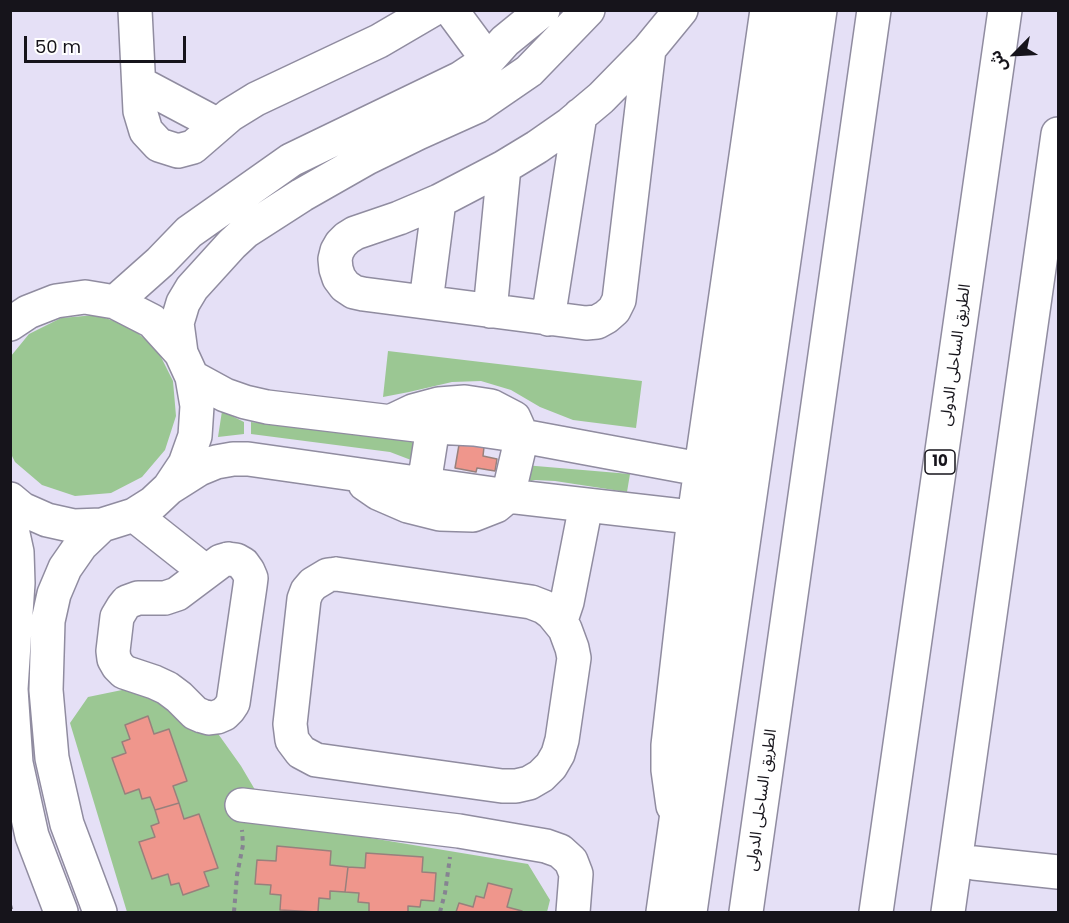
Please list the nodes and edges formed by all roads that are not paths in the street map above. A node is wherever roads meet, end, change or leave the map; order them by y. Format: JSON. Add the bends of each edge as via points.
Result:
{"nodes":[{"id":1,"x":135,"y":10,"type":"edge"},
{"id":2,"x":432,"y":10,"type":"edge"},
{"id":3,"x":451,"y":10,"type":"edge"},
{"id":4,"x":543,"y":10,"type":"edge"},
{"id":5,"x":588,"y":10,"type":"edge"},
{"id":6,"x":681,"y":10,"type":"edge"},
{"id":7,"x":767,"y":10,"type":"edge"},
{"id":8,"x":791,"y":10,"type":"edge"},
{"id":9,"x":820,"y":10,"type":"edge"},
{"id":10,"x":874,"y":10,"type":"edge"},
{"id":11,"x":1005,"y":10,"type":"edge"},
{"id":12,"x":649,"y":49,"type":"junction"},
{"id":13,"x":488,"y":60,"type":"junction"},
{"id":14,"x":139,"y":83,"type":"junction"},
{"id":15,"x":580,"y":115,"type":"junction"},
{"id":16,"x":218,"y":125,"type":"junction"},
{"id":17,"x":1059,"y":134,"type":"edge"},
{"id":18,"x":504,"y":167,"type":"junction"},
{"id":19,"x":439,"y":201,"type":"junction"},
{"id":20,"x":1059,"y":285,"type":"edge"},
{"id":21,"x":115,"y":302,"type":"junction"},
{"id":22,"x":426,"y":302,"type":"junction"},
{"id":23,"x":490,"y":311,"type":"junction"},
{"id":24,"x":548,"y":319,"type":"junction"},
{"id":25,"x":10,"y":324,"type":"edge"},
{"id":26,"x":1038,"y":356,"type":"junction"},
{"id":27,"x":186,"y":365,"type":"junction"},
{"id":28,"x":390,"y":422,"type":"junction"},
{"id":29,"x":433,"y":427,"type":"junction"},
{"id":30,"x":522,"y":436,"type":"junction"},
{"id":31,"x":350,"y":473,"type":"junction"},
{"id":32,"x":424,"y":484,"type":"junction"},
{"id":33,"x":169,"y":488,"type":"junction"},
{"id":34,"x":507,"y":496,"type":"junction"},
{"id":35,"x":10,"y":499,"type":"edge"},
{"id":36,"x":718,"y":499,"type":"junction"},
{"id":37,"x":575,"y":504,"type":"junction"},
{"id":38,"x":134,"y":515,"type":"junction"},
{"id":39,"x":10,"y":520,"type":"edge"},
{"id":40,"x":102,"y":525,"type":"junction"},
{"id":41,"x":206,"y":572,"type":"junction"},
{"id":42,"x":551,"y":614,"type":"junction"},
{"id":43,"x":242,"y":805,"type":"road end"},
{"id":44,"x":975,"y":863,"type":"junction"},
{"id":45,"x":1059,"y":872,"type":"edge"},
{"id":46,"x":61,"y":912,"type":"edge"},
{"id":47,"x":100,"y":912,"type":"edge"},
{"id":48,"x":573,"y":912,"type":"edge"},
{"id":49,"x":663,"y":912,"type":"edge"},
{"id":50,"x":690,"y":912,"type":"edge"},
{"id":51,"x":746,"y":912,"type":"edge"},
{"id":52,"x":876,"y":912,"type":"edge"},
{"id":53,"x":948,"y":912,"type":"edge"},
{"id":54,"x":968,"y":912,"type":"edge"}],
"edges":[{"from":1,"to":14,"type":"main road"},
{"from":2,"to":16,"type":"main road","via":[[379,41],[256,99]]},
{"from":3,"to":13,"type":"main road"},
{"from":4,"to":13,"type":"main road"},
{"from":5,"to":27,"type":"main road","via":[[529,71],[478,106],[367,158],[246,231],[192,288],[183,303],[177,336]]},
{"from":6,"to":12,"type":"main road"},
{"from":7,"to":36,"type":"main road"},
{"from":8,"to":36,"type":"main road"},
{"from":9,"to":36,"type":"main road"},
{"from":10,"to":51,"type":"main road","name":"الطريق الساحلى الدولى"},
{"from":11,"to":52,"type":"main road","name":"الطريق الساحلى الدولى","number":"10"},
{"from":12,"to":15,"type":"main road"},
{"from":12,"to":24,"type":"main road","via":[[619,300],[614,310],[597,322]]},
{"from":13,"to":21,"type":"main road","via":[[461,78],[291,160],[189,232]]},
{"from":14,"to":16,"type":"main road"},
{"from":14,"to":16,"type":"main road","via":[[140,111],[146,131],[159,145],[178,151],[193,147]]},
{"from":15,"to":18,"type":"main road"},
{"from":15,"to":24,"type":"main road"},
{"from":17,"to":26,"type":"main road"},
{"from":18,"to":19,"type":"main road"},
{"from":18,"to":23,"type":"main road"},
{"from":19,"to":22,"type":"main road"},
{"from":19,"to":22,"type":"main road","via":[[354,233],[341,244],[335,259],[339,279],[354,292]]},
{"from":20,"to":26,"type":"main road"},
{"from":21,"to":25,"type":"main road","via":[[85,297],[56,301]]},
{"from":21,"to":27,"type":"main road","via":[[152,321]]},
{"from":22,"to":23,"type":"main road"},
{"from":23,"to":24,"type":"main road"},
{"from":26,"to":44,"type":"main road"},
{"from":26,"to":53,"type":"main road"},
{"from":27,"to":28,"type":"main road","via":[[225,395],[250,403]]},
{"from":27,"to":33,"type":"main road","via":[[197,406],[195,436],[185,464]]},
{"from":28,"to":29,"type":"main road"},
{"from":28,"to":30,"type":"main road","via":[[439,404],[465,402],[491,406],[514,418]]},
{"from":29,"to":30,"type":"main road"},
{"from":29,"to":32,"type":"main road"},
{"from":30,"to":34,"type":"main road"},
{"from":30,"to":36,"type":"main road"},
{"from":31,"to":32,"type":"main road"},
{"from":31,"to":33,"type":"main road","via":[[233,459],[199,469]]},
{"from":31,"to":34,"type":"main road","via":[[378,493],[440,514],[473,515],[496,506]]},
{"from":32,"to":34,"type":"main road"},
{"from":33,"to":38,"type":"main road"},
{"from":34,"to":37,"type":"main road"},
{"from":35,"to":40,"type":"main road","via":[[47,520],[74,526]]},
{"from":36,"to":37,"type":"main road"},
{"from":36,"to":49,"type":"main road"},
{"from":36,"to":50,"type":"main road"},
{"from":37,"to":42,"type":"main road","via":[[549,594]]},
{"from":38,"to":40,"type":"main road"},
{"from":38,"to":41,"type":"main road"},
{"from":39,"to":46,"type":"main road","via":[[18,583],[11,689],[16,763],[32,836]]},
{"from":40,"to":47,"type":"main road","via":[[65,568],[54,594],[48,621],[46,690],[52,758],[67,824]]},
{"from":41,"to":41,"type":"main road","via":[[171,596],[138,598],[123,606],[117,617],[113,651],[124,672],[167,688],[195,713],[209,718],[224,714],[233,703],[251,578],[236,560],[221,561]]},
{"from":42,"to":42,"type":"main road","via":[[531,602],[327,575],[313,584],[304,599],[290,724],[292,740],[301,752],[316,760],[502,786],[529,783],[541,776],[558,754],[573,658],[566,629]]},
{"from":43,"to":48,"type":"main road","via":[[459,831],[546,846],[571,861],[576,874]]},
{"from":44,"to":45,"type":"main road"},
{"from":44,"to":54,"type":"main road"}]}
